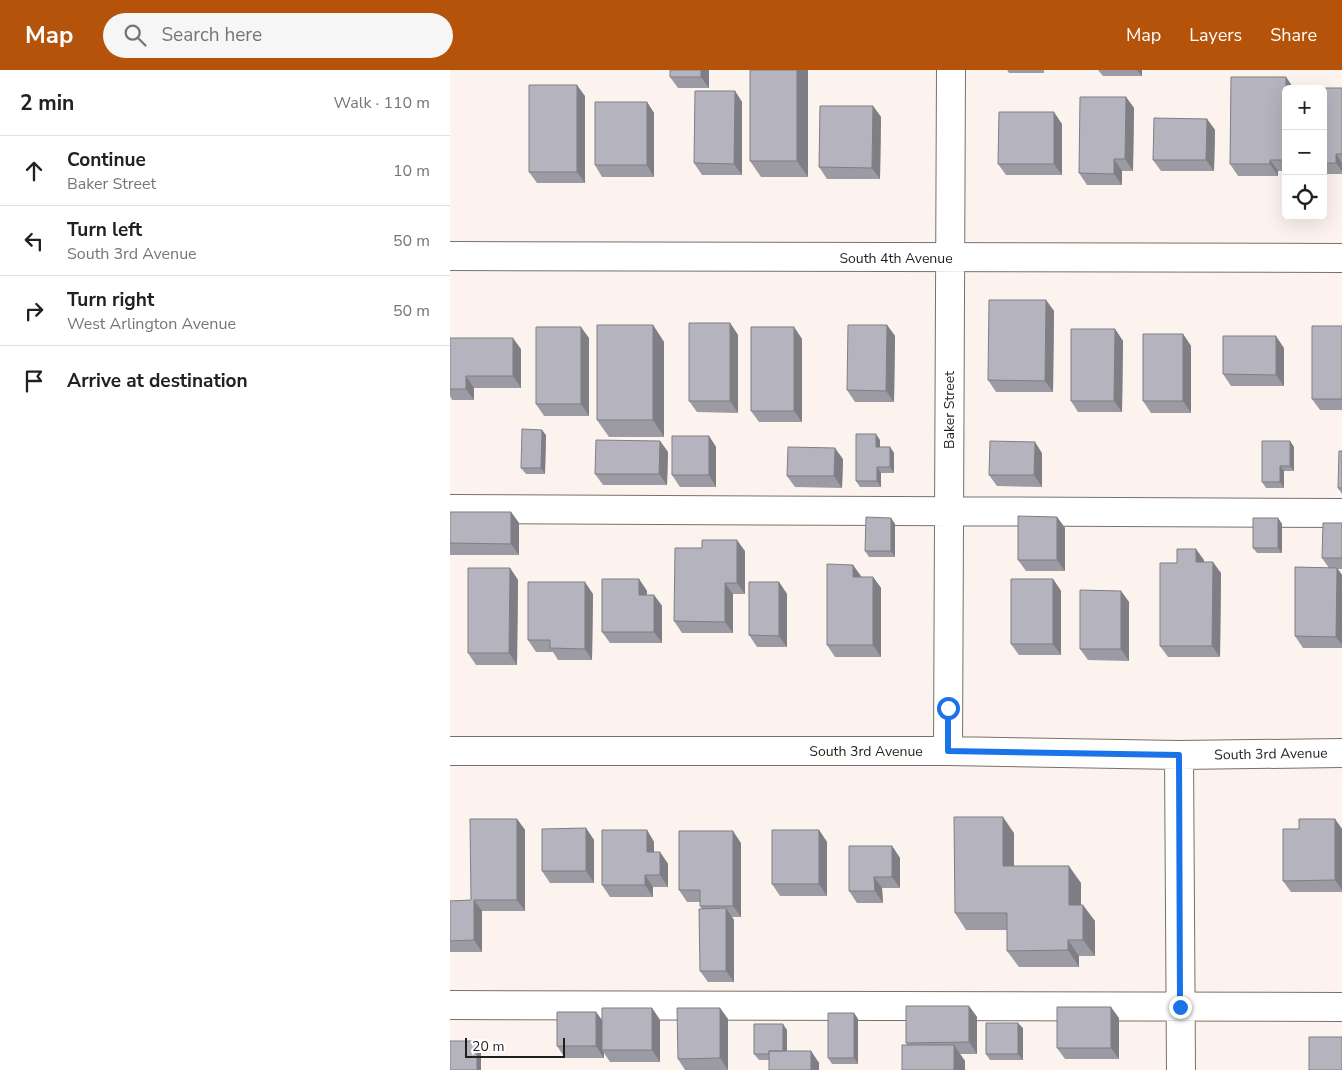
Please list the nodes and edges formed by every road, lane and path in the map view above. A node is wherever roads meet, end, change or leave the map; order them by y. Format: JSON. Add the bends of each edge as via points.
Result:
{"nodes":[{"id":1,"x":951,"y":70,"type":"edge"},
{"id":2,"x":450,"y":256,"type":"edge"},
{"id":3,"x":950,"y":258,"type":"junction"},
{"id":4,"x":1342,"y":258,"type":"edge"},
{"id":5,"x":450,"y":509,"type":"edge"},
{"id":6,"x":949,"y":512,"type":"junction"},
{"id":7,"x":1342,"y":513,"type":"edge"},
{"id":8,"x":450,"y":751,"type":"edge"},
{"id":9,"x":948,"y":751,"type":"junction"},
{"id":10,"x":1342,"y":753,"type":"edge"},
{"id":11,"x":1179,"y":755,"type":"junction"},
{"id":12,"x":450,"y":1005,"type":"edge"},
{"id":13,"x":1180,"y":1007,"type":"junction"},
{"id":14,"x":1342,"y":1007,"type":"edge"},
{"id":15,"x":1181,"y":1070,"type":"edge"}],
"edges":[{"from":1,"to":3,"type":"street","name":"Baker Street"},
{"from":2,"to":3,"type":"street","name":"South 4th Avenue"},
{"from":3,"to":4,"type":"street","name":"South 4th Avenue"},
{"from":3,"to":6,"type":"street","name":"Baker Street"},
{"from":5,"to":6,"type":"street"},
{"from":6,"to":7,"type":"street"},
{"from":6,"to":9,"type":"street","name":"Baker Street"},
{"from":8,"to":9,"type":"street","name":"South 3rd Avenue"},
{"from":9,"to":11,"type":"street","name":"South 3rd Avenue"},
{"from":10,"to":11,"type":"street","name":"South 3rd Avenue"},
{"from":11,"to":13,"type":"street"},
{"from":12,"to":13,"type":"street"},
{"from":13,"to":14,"type":"street"},
{"from":13,"to":15,"type":"street"}]}
